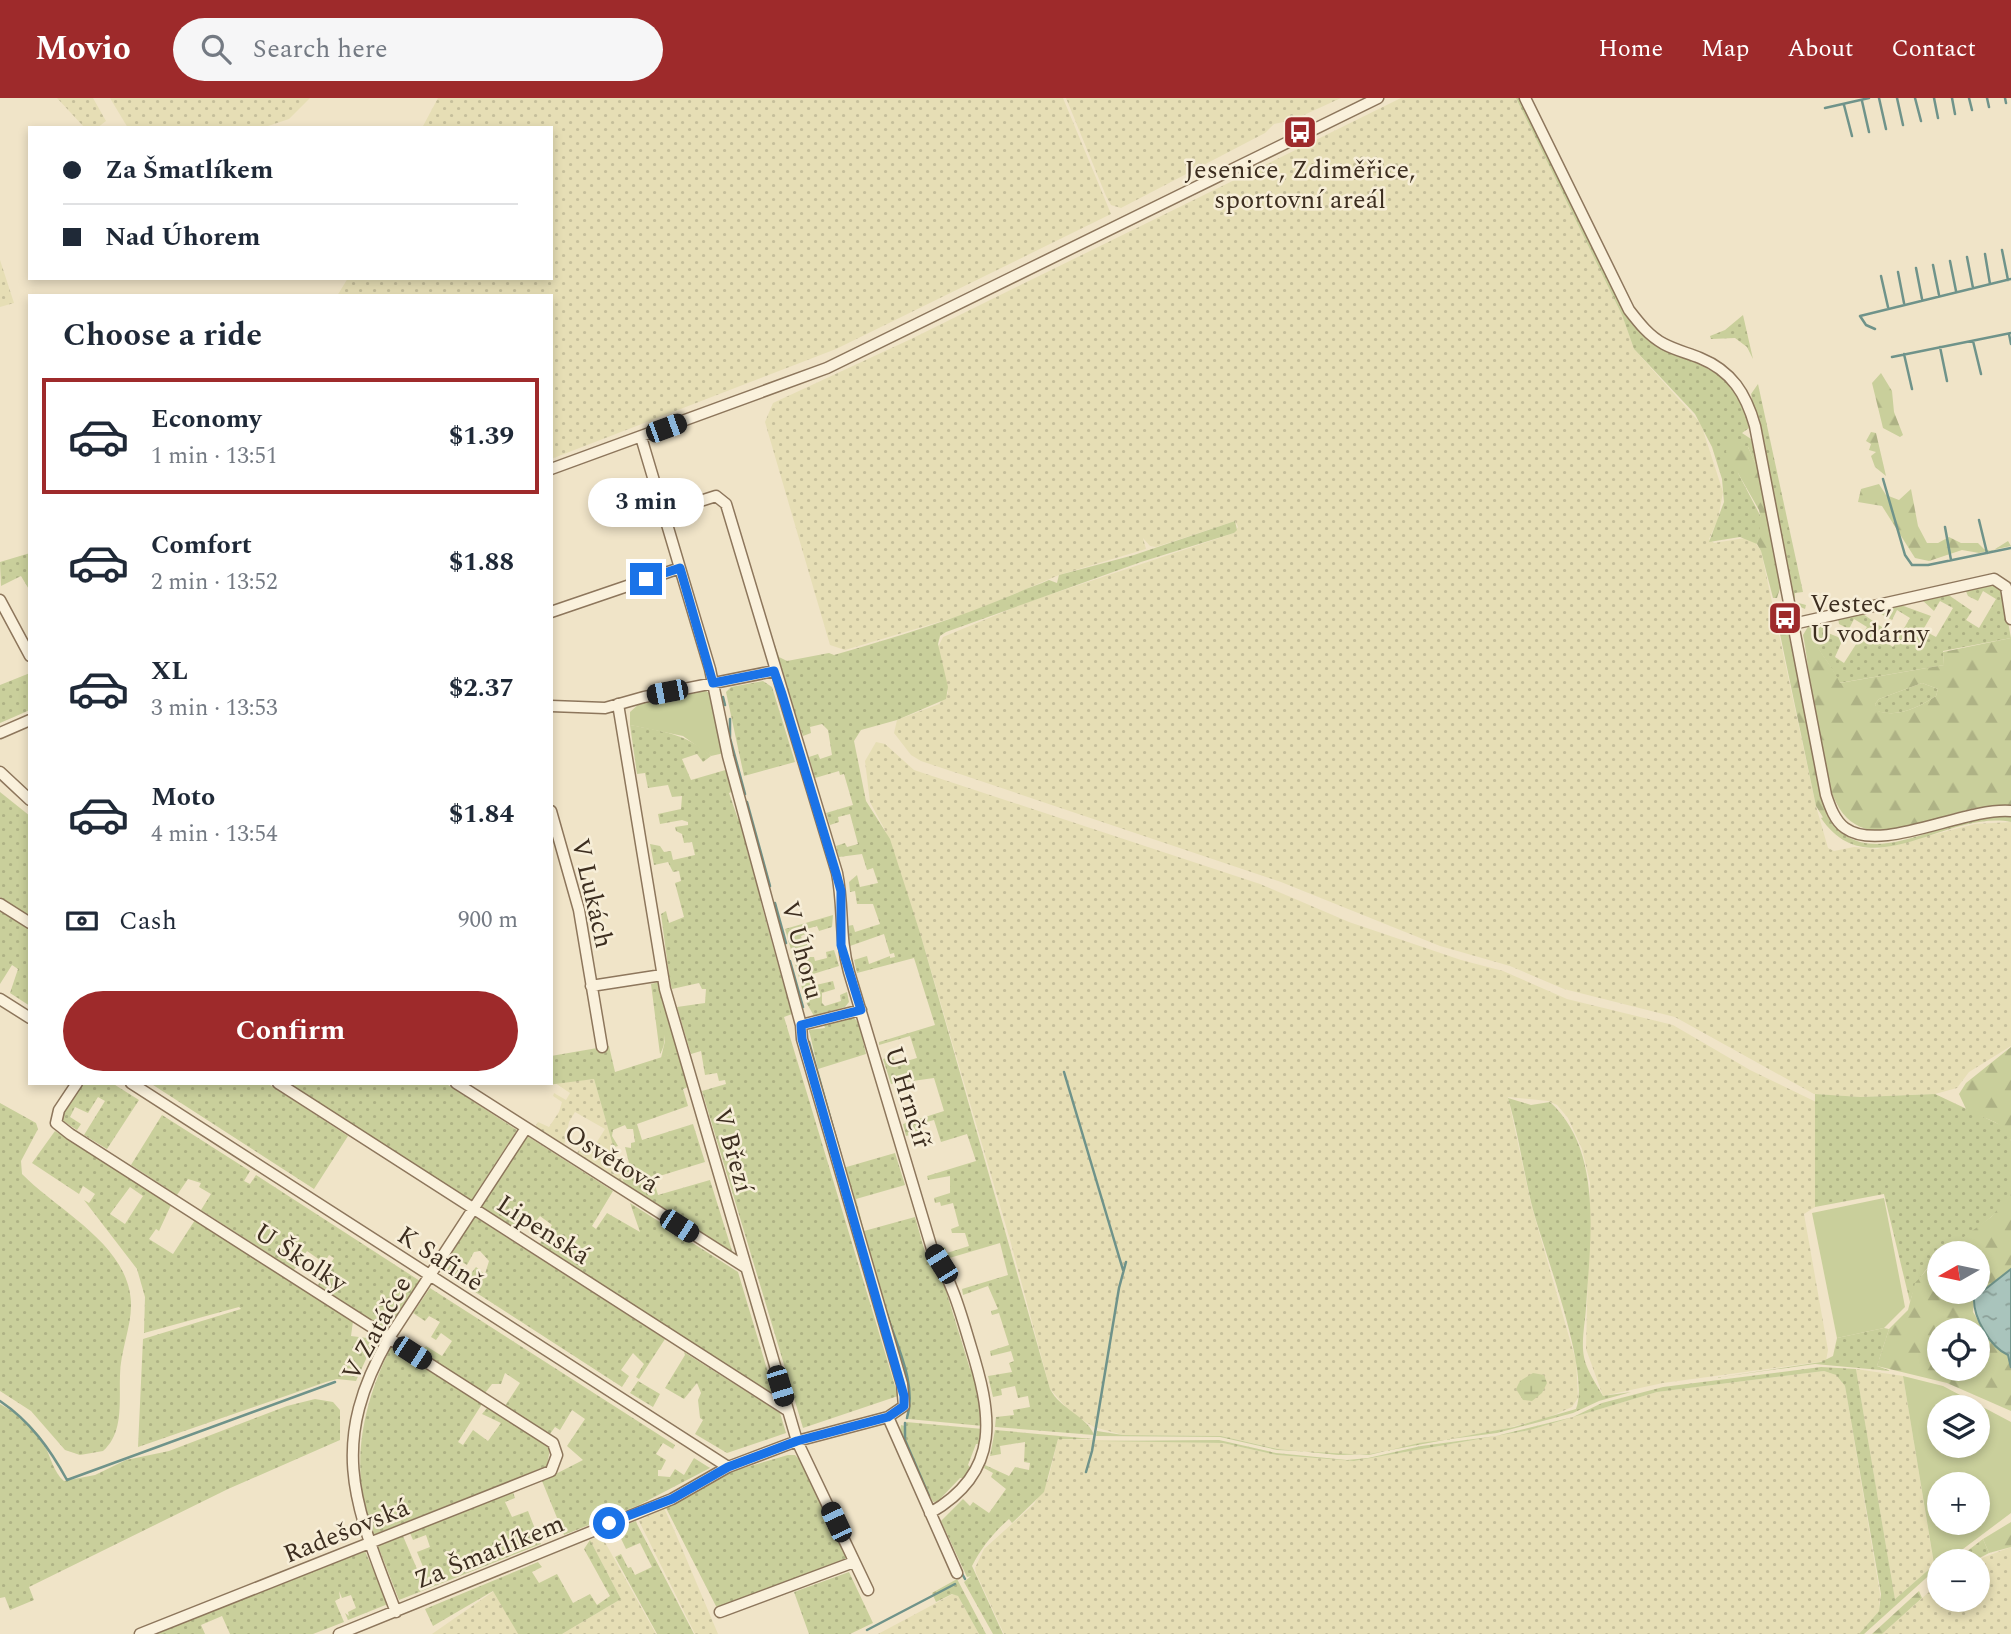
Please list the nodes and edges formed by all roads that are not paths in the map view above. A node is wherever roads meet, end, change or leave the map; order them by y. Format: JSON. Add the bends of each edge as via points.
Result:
{"nodes":[{"id":1,"x":1378,"y":98,"type":"edge"},
{"id":2,"x":1525,"y":98,"type":"edge"},
{"id":3,"x":641,"y":437,"type":"junction"},
{"id":4,"x":553,"y":468,"type":"edge"},
{"id":5,"x":663,"y":513,"type":"junction"},
{"id":6,"x":680,"y":568,"type":"junction"},
{"id":7,"x":0,"y":600,"type":"edge"},
{"id":8,"x":553,"y":611,"type":"edge"},
{"id":9,"x":2011,"y":619,"type":"edge"},
{"id":10,"x":1793,"y":624,"type":"junction"},
{"id":11,"x":27,"y":643,"type":"edge"},
{"id":12,"x":774,"y":671,"type":"junction"},
{"id":13,"x":713,"y":683,"type":"junction"},
{"id":14,"x":618,"y":704,"type":"junction"},
{"id":15,"x":553,"y":706,"type":"edge"},
{"id":16,"x":28,"y":721,"type":"edge"},
{"id":17,"x":0,"y":733,"type":"edge"},
{"id":18,"x":0,"y":772,"type":"edge"},
{"id":19,"x":28,"y":798,"type":"edge"},
{"id":20,"x":2011,"y":811,"type":"edge"},
{"id":21,"x":553,"y":818,"type":"edge"},
{"id":22,"x":0,"y":904,"type":"edge"},
{"id":23,"x":28,"y":922,"type":"edge"},
{"id":24,"x":662,"y":975,"type":"junction"},
{"id":25,"x":591,"y":986,"type":"junction"},
{"id":26,"x":0,"y":999,"type":"edge"},
{"id":27,"x":861,"y":1010,"type":"junction"},
{"id":28,"x":28,"y":1017,"type":"edge"},
{"id":29,"x":801,"y":1025,"type":"junction"},
{"id":30,"x":602,"y":1048,"type":"dead end"},
{"id":31,"x":76,"y":1085,"type":"edge"},
{"id":32,"x":134,"y":1085,"type":"edge"},
{"id":33,"x":281,"y":1085,"type":"edge"},
{"id":34,"x":459,"y":1085,"type":"edge"},
{"id":35,"x":526,"y":1128,"type":"junction"},
{"id":36,"x":472,"y":1208,"type":"junction"},
{"id":37,"x":745,"y":1267,"type":"junction"},
{"id":38,"x":430,"y":1276,"type":"junction"},
{"id":39,"x":389,"y":1338,"type":"junction"},
{"id":40,"x":787,"y":1410,"type":"junction"},
{"id":41,"x":888,"y":1417,"type":"junction"},
{"id":42,"x":797,"y":1441,"type":"junction"},
{"id":43,"x":557,"y":1455,"type":"joint"},
{"id":44,"x":728,"y":1467,"type":"junction"},
{"id":45,"x":930,"y":1513,"type":"junction"},
{"id":46,"x":370,"y":1543,"type":"junction"},
{"id":47,"x":855,"y":1562,"type":"junction"},
{"id":48,"x":957,"y":1573,"type":"dead end"},
{"id":49,"x":868,"y":1590,"type":"dead end"},
{"id":50,"x":396,"y":1612,"type":"junction"},
{"id":51,"x":720,"y":1612,"type":"dead end"},
{"id":52,"x":140,"y":1634,"type":"edge"},
{"id":53,"x":339,"y":1634,"type":"edge"}],
"edges":[{"from":1,"to":3,"type":"street","via":[[827,368]]},
{"from":2,"to":10,"type":"street","via":[[1640,325],[1665,345],[1718,367],[1747,399]]},
{"from":3,"to":4,"type":"street"},
{"from":3,"to":5,"type":"street","name":"V Úhoru"},
{"from":5,"to":6,"type":"street","name":"V Úhoru"},
{"from":5,"to":12,"type":"street","name":"U Hrnčíř","via":[[716,496],[726,504]]},
{"from":6,"to":8,"type":"street"},
{"from":6,"to":13,"type":"street","name":"V Úhoru"},
{"from":7,"to":11,"type":"street"},
{"from":9,"to":10,"type":"street","via":[[2006,587],[1994,579]]},
{"from":10,"to":20,"type":"street","via":[[1826,795],[1845,829],[1874,838],[1893,836],[1975,812]]},
{"from":12,"to":13,"type":"street"},
{"from":12,"to":27,"type":"street","name":"U Hrnčíř","via":[[841,891],[841,945]]},
{"from":13,"to":14,"type":"street"},
{"from":13,"to":29,"type":"street","name":"V Úhoru","via":[[728,756]]},
{"from":14,"to":15,"type":"street","via":[[591,709]]},
{"from":14,"to":24,"type":"street","name":"V Březí"},
{"from":16,"to":17,"type":"street"},
{"from":18,"to":19,"type":"street"},
{"from":21,"to":25,"type":"street","name":"V Lukách","via":[[579,910]]},
{"from":22,"to":23,"type":"street"},
{"from":24,"to":25,"type":"street","name":"V Lukách"},
{"from":24,"to":37,"type":"street","name":"V Březí"},
{"from":25,"to":30,"type":"street","name":"V Lukách"},
{"from":26,"to":28,"type":"street"},
{"from":27,"to":29,"type":"street"},
{"from":27,"to":45,"type":"street","name":"U Hrnčíř","via":[[932,1249],[951,1279],[988,1412],[983,1452],[974,1471],[958,1494]]},
{"from":29,"to":41,"type":"street","name":"V Úhoru","via":[[902,1384],[904,1406]]},
{"from":31,"to":39,"type":"street","name":"U Školky","via":[[56,1123]]},
{"from":32,"to":38,"type":"street","name":"K Safině"},
{"from":33,"to":36,"type":"street","name":"Lipenská"},
{"from":34,"to":35,"type":"street","name":"Osvětová"},
{"from":35,"to":36,"type":"street","name":"V Zatáčce"},
{"from":35,"to":37,"type":"street","name":"Osvětová"},
{"from":36,"to":38,"type":"street","name":"V Zatáčce"},
{"from":36,"to":40,"type":"street","name":"Lipenská"},
{"from":37,"to":40,"type":"street","name":"V Březí"},
{"from":38,"to":39,"type":"street","name":"V Zatáčce"},
{"from":38,"to":44,"type":"street","name":"K Safině"},
{"from":39,"to":43,"type":"street","name":"U Školky","via":[[552,1443]]},
{"from":39,"to":46,"type":"street","name":"V Zatáčce","via":[[359,1402],[351,1447],[360,1517]]},
{"from":40,"to":42,"type":"street","name":"V Březí"},
{"from":41,"to":42,"type":"street","name":"Za Šmatlíkem"},
{"from":41,"to":45,"type":"street"},
{"from":42,"to":44,"type":"street","name":"Za Šmatlíkem"},
{"from":42,"to":47,"type":"street","name":"V Březí"},
{"from":43,"to":46,"type":"street","name":"Radešovská","via":[[551,1471]]},
{"from":44,"to":50,"type":"street","name":"Za Šmatlíkem","via":[[672,1499]]},
{"from":45,"to":48,"type":"street"},
{"from":46,"to":50,"type":"street","name":"V Zatáčce"},
{"from":46,"to":52,"type":"street","name":"Radešovská"},
{"from":47,"to":49,"type":"street","name":"V Březí"},
{"from":47,"to":51,"type":"street"},
{"from":50,"to":53,"type":"street","name":"Za Šmatlíkem"}]}
